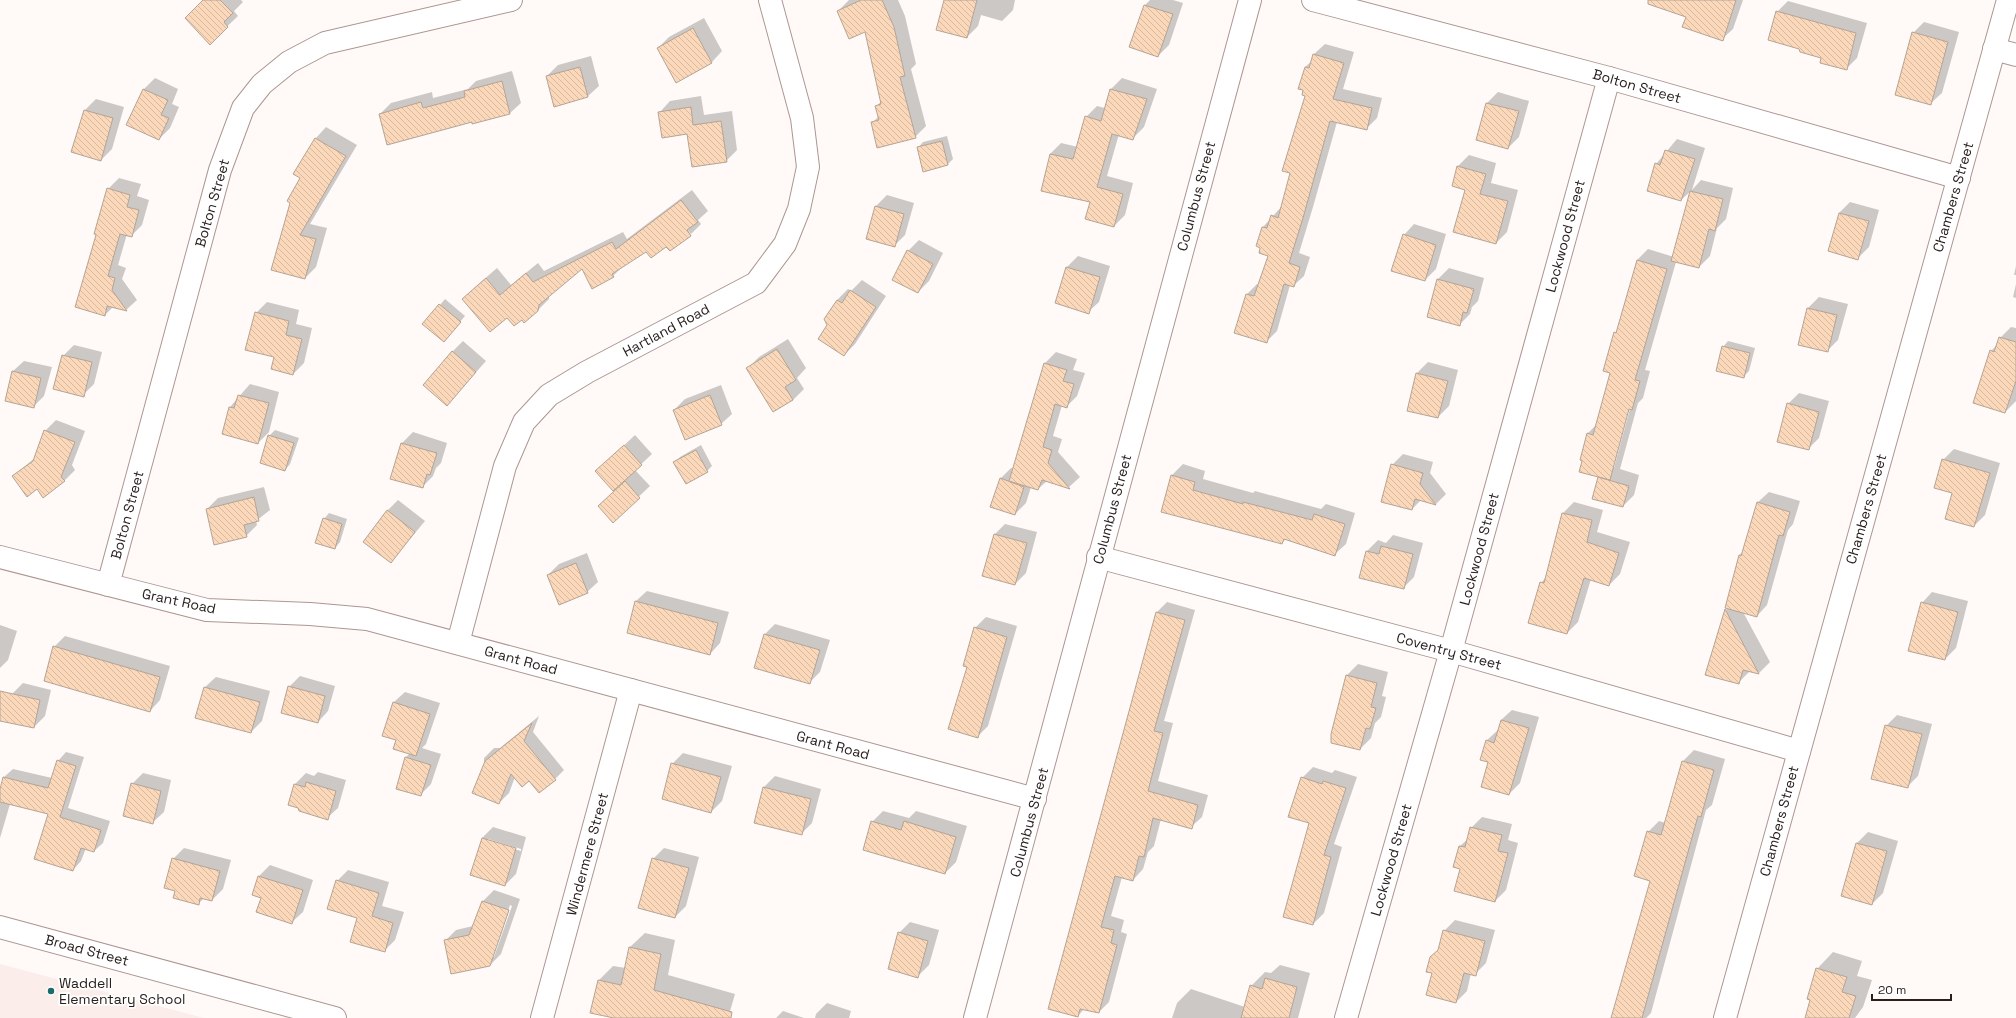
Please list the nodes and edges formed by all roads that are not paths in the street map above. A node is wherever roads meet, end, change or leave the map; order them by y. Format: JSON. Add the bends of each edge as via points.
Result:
{"nodes":[{"id":1,"x":511,"y":0,"type":"edge"},
{"id":2,"x":770,"y":0,"type":"edge"},
{"id":3,"x":1250,"y":0,"type":"edge"},
{"id":4,"x":1313,"y":0,"type":"edge"},
{"id":5,"x":2008,"y":0,"type":"edge"},
{"id":6,"x":1994,"y":49,"type":"junction"},
{"id":7,"x":2016,"y":55,"type":"edge"},
{"id":8,"x":1608,"y":78,"type":"junction"},
{"id":9,"x":1959,"y":178,"type":"junction"},
{"id":10,"x":0,"y":557,"type":"edge"},
{"id":11,"x":1098,"y":557,"type":"junction"},
{"id":12,"x":108,"y":585,"type":"junction"},
{"id":13,"x":458,"y":643,"type":"junction"},
{"id":14,"x":1451,"y":651,"type":"junction"},
{"id":15,"x":631,"y":690,"type":"junction"},
{"id":16,"x":1799,"y":751,"type":"junction"},
{"id":17,"x":1035,"y":799,"type":"junction"},
{"id":18,"x":0,"y":927,"type":"edge"},
{"id":19,"x":335,"y":1018,"type":"edge"},
{"id":20,"x":542,"y":1018,"type":"edge"},
{"id":21,"x":975,"y":1018,"type":"edge"},
{"id":22,"x":1346,"y":1018,"type":"edge"},
{"id":23,"x":1725,"y":1018,"type":"edge"}],
"edges":[{"from":1,"to":12,"type":"street","name":"Bolton Street","via":[[325,44],[289,62],[262,84],[243,108],[220,170]]},
{"from":2,"to":13,"type":"street","name":"Hartland Road","via":[[802,118],[808,167],[799,209],[785,244],[756,283],[587,372],[549,395],[524,422],[505,466]]},
{"from":3,"to":11,"type":"street","name":"Columbus Street"},
{"from":4,"to":8,"type":"street","name":"Bolton Street"},
{"from":5,"to":6,"type":"street","name":"Chambers Street"},
{"from":6,"to":7,"type":"street"},
{"from":6,"to":9,"type":"street","name":"Chambers Street"},
{"from":8,"to":9,"type":"street","name":"Bolton Street"},
{"from":8,"to":14,"type":"street","name":"Lockwood Street"},
{"from":9,"to":16,"type":"street","name":"Chambers Street"},
{"from":10,"to":12,"type":"street","name":"Grant Road"},
{"from":11,"to":14,"type":"street","name":"Coventry Street"},
{"from":11,"to":17,"type":"street","name":"Columbus Street"},
{"from":12,"to":13,"type":"street","name":"Grant Road","via":[[207,610],[367,619]]},
{"from":13,"to":15,"type":"street","name":"Grant Road"},
{"from":14,"to":16,"type":"street","name":"Coventry Street"},
{"from":14,"to":22,"type":"street","name":"Lockwood Street"},
{"from":15,"to":17,"type":"street","name":"Grant Road"},
{"from":15,"to":20,"type":"street","name":"Windermere Street"},
{"from":16,"to":23,"type":"street","name":"Chambers Street"},
{"from":17,"to":21,"type":"street","name":"Columbus Street"},
{"from":18,"to":19,"type":"street","name":"Broad Street"}]}
